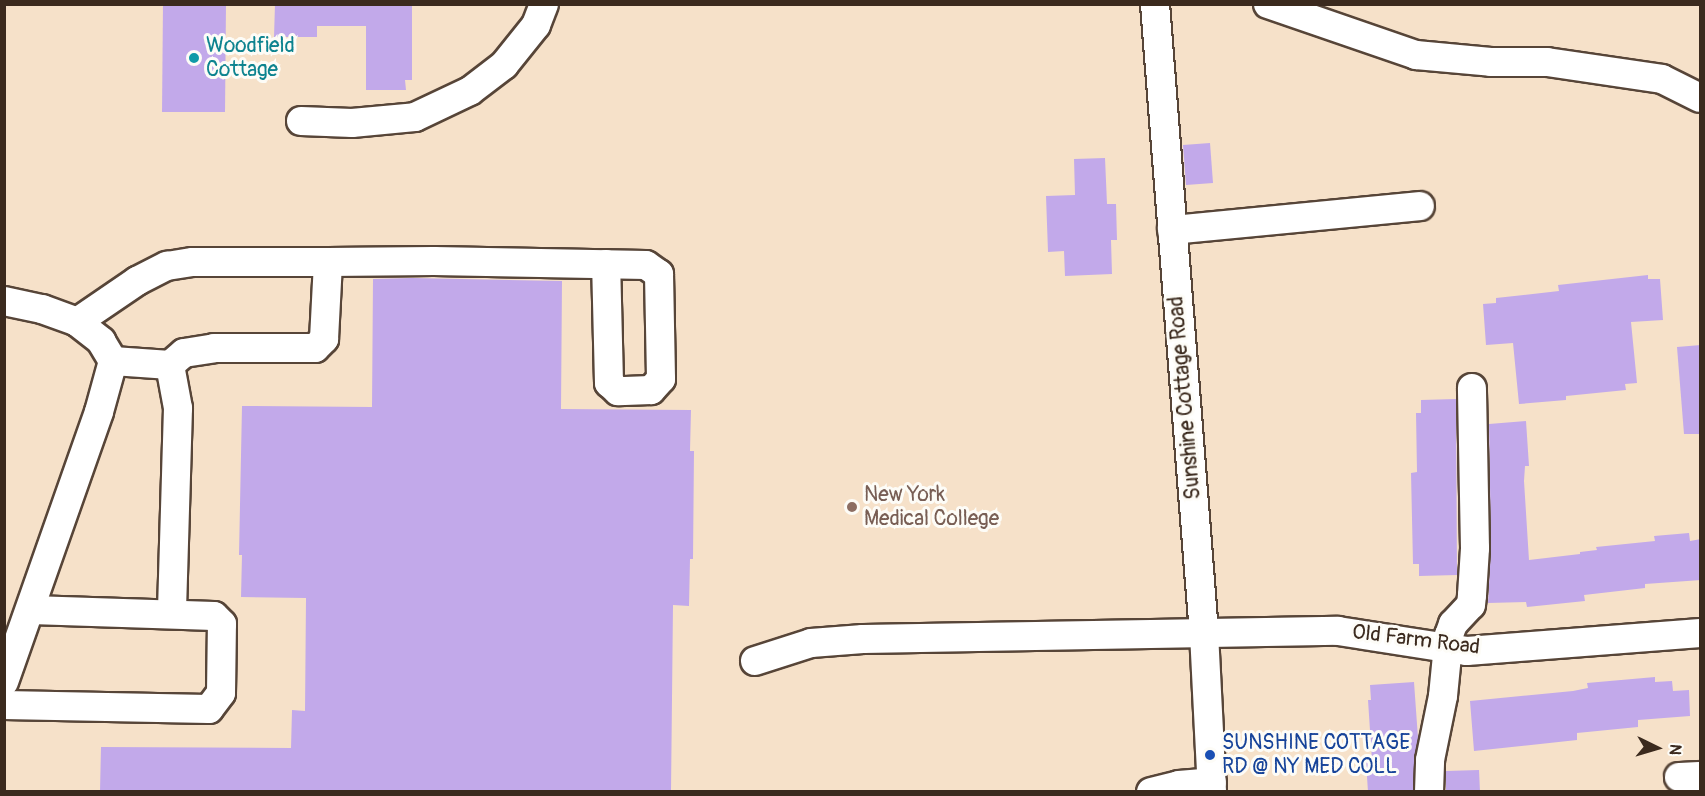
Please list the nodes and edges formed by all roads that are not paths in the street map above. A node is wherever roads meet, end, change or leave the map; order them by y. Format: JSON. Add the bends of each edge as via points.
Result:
{"nodes":[{"id":1,"x":544,"y":4,"type":"edge"},
{"id":2,"x":1155,"y":4,"type":"edge"},
{"id":3,"x":1268,"y":4,"type":"edge"},
{"id":4,"x":1701,"y":98,"type":"edge"},
{"id":5,"x":301,"y":121,"type":"dead end"},
{"id":6,"x":1420,"y":206,"type":"dead end"},
{"id":7,"x":1172,"y":230,"type":"junction"},
{"id":8,"x":328,"y":262,"type":"junction"},
{"id":9,"x":606,"y":264,"type":"dead end"},
{"id":10,"x":4,"y":301,"type":"edge"},
{"id":11,"x":77,"y":322,"type":"junction"},
{"id":12,"x":113,"y":361,"type":"junction"},
{"id":13,"x":170,"y":365,"type":"junction"},
{"id":14,"x":1472,"y":388,"type":"dead end"},
{"id":15,"x":31,"y":610,"type":"junction"},
{"id":16,"x":172,"y":614,"type":"junction"},
{"id":17,"x":1204,"y":633,"type":"junction"},
{"id":18,"x":1701,"y":633,"type":"edge"},
{"id":19,"x":1449,"y":649,"type":"junction"},
{"id":20,"x":755,"y":661,"type":"dead end"},
{"id":21,"x":4,"y":682,"type":"edge"},
{"id":22,"x":4,"y":705,"type":"edge"},
{"id":23,"x":1212,"y":787,"type":"edge"},
{"id":24,"x":1151,"y":792,"type":"edge"},
{"id":25,"x":1429,"y":792,"type":"edge"}],
"edges":[{"from":1,"to":5,"type":"street","via":[[536,25],[504,65],[470,91],[415,117],[352,123]]},
{"from":2,"to":7,"type":"street","name":"Sunshine Cottage Road"},
{"from":3,"to":4,"type":"street","via":[[1416,55],[1547,62],[1662,79]]},
{"from":6,"to":7,"type":"street"},
{"from":7,"to":17,"type":"street","name":"Sunshine Cottage Road"},
{"from":8,"to":9,"type":"street"},
{"from":8,"to":11,"type":"street","via":[[194,262],[167,266],[137,280]]},
{"from":8,"to":13,"type":"street","via":[[324,339],[315,348],[214,348],[184,353]]},
{"from":10,"to":11,"type":"street"},
{"from":11,"to":12,"type":"street","via":[[101,341]]},
{"from":12,"to":13,"type":"street"},
{"from":12,"to":15,"type":"street"},
{"from":13,"to":16,"type":"street","via":[[178,408]]},
{"from":14,"to":19,"type":"street","via":[[1472,595],[1471,605],[1452,626]]},
{"from":15,"to":16,"type":"street"},
{"from":15,"to":21,"type":"street"},
{"from":16,"to":22,"type":"street","via":[[214,616],[222,624],[220,693],[209,709]]},
{"from":17,"to":19,"type":"street","name":"Old Farm Road","via":[[1338,631]]},
{"from":17,"to":20,"type":"street","name":"Old Farm Road","via":[[863,639],[811,643]]},
{"from":17,"to":23,"type":"street","name":"Sunshine Cottage Road"},
{"from":18,"to":19,"type":"street","name":"Old Farm Road","via":[[1467,651]]},
{"from":19,"to":25,"type":"street","via":[[1430,760]]},
{"from":23,"to":24,"type":"street","via":[[1179,785]]}]}
